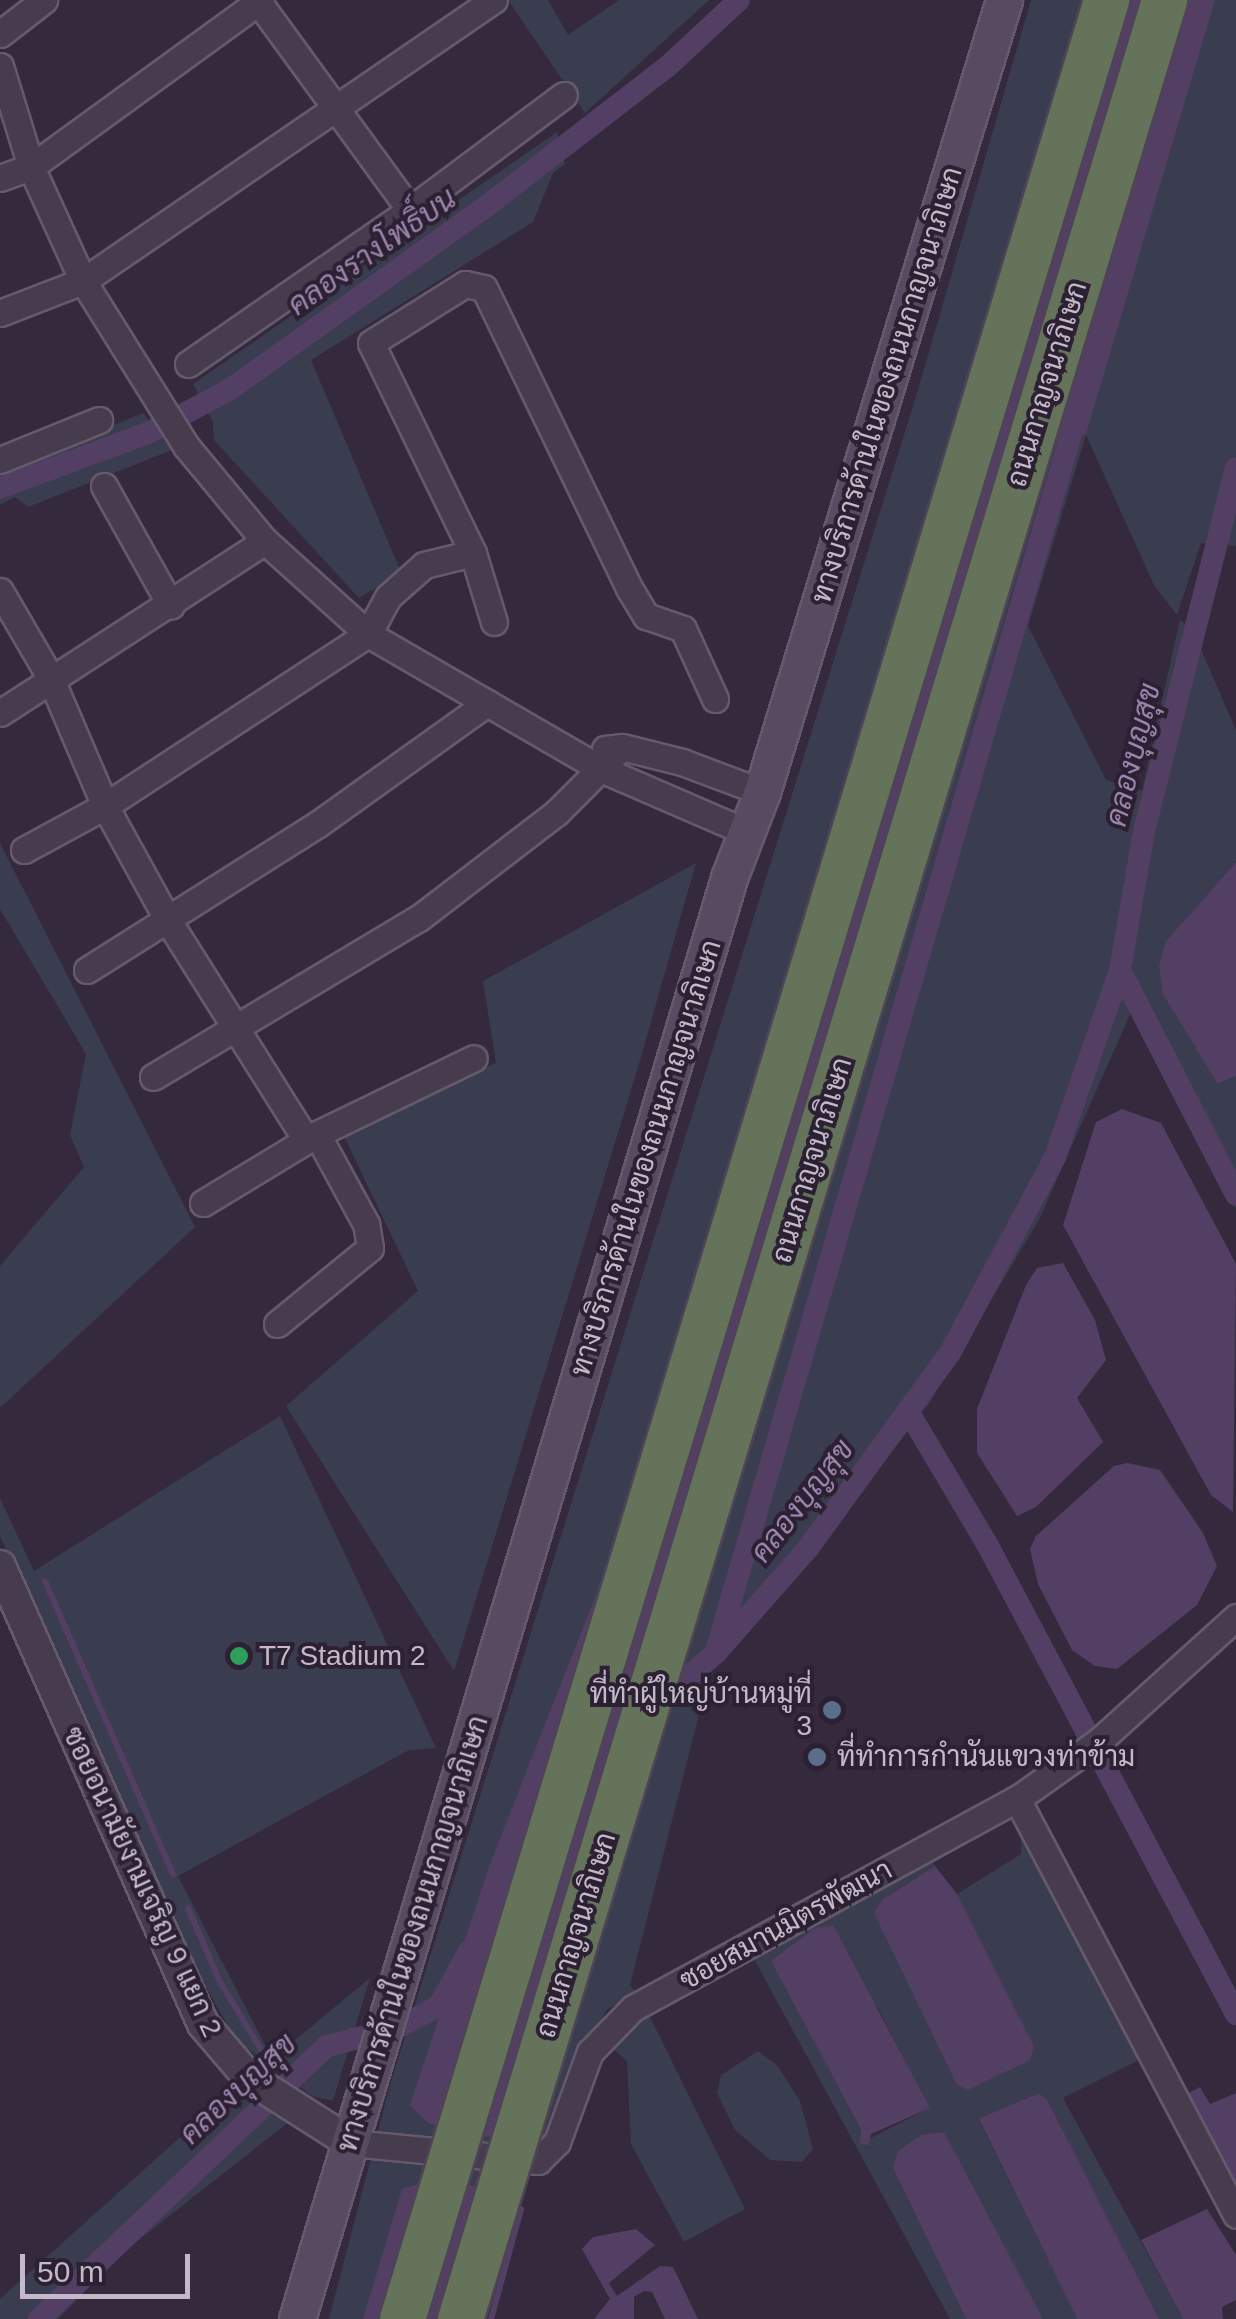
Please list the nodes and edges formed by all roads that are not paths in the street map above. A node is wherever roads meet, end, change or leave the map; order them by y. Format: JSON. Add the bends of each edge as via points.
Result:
{"nodes":[{"id":1,"x":44,"y":0,"type":"edge"},
{"id":2,"x":494,"y":0,"type":"edge"},
{"id":3,"x":1004,"y":0,"type":"edge"},
{"id":4,"x":1106,"y":0,"type":"edge"},
{"id":5,"x":1164,"y":0,"type":"edge"},
{"id":6,"x":259,"y":1,"type":"edge"},
{"id":7,"x":0,"y":34,"type":"edge"},
{"id":8,"x":0,"y":66,"type":"edge"},
{"id":9,"x":564,"y":95,"type":"dead end"},
{"id":10,"x":335,"y":111,"type":"junction"},
{"id":11,"x":31,"y":167,"type":"junction"},
{"id":12,"x":0,"y":178,"type":"edge"},
{"id":13,"x":410,"y":210,"type":"junction"},
{"id":14,"x":84,"y":281,"type":"junction"},
{"id":15,"x":0,"y":313,"type":"edge"},
{"id":16,"x":188,"y":364,"type":"dead end"},
{"id":17,"x":100,"y":420,"type":"dead end"},
{"id":18,"x":0,"y":460,"type":"edge"},
{"id":19,"x":104,"y":486,"type":"dead end"},
{"id":20,"x":265,"y":541,"type":"junction"},
{"id":21,"x":473,"y":554,"type":"junction"},
{"id":22,"x":0,"y":591,"type":"edge"},
{"id":23,"x":171,"y":606,"type":"junction"},
{"id":24,"x":494,"y":622,"type":"dead end"},
{"id":25,"x":368,"y":634,"type":"junction"},
{"id":26,"x":50,"y":677,"type":"junction"},
{"id":27,"x":716,"y":699,"type":"dead end"},
{"id":28,"x":487,"y":703,"type":"junction"},
{"id":29,"x":0,"y":714,"type":"edge"},
{"id":30,"x":591,"y":762,"type":"junction"},
{"id":31,"x":762,"y":792,"type":"junction"},
{"id":32,"x":105,"y":806,"type":"junction"},
{"id":33,"x":744,"y":832,"type":"junction"},
{"id":34,"x":24,"y":850,"type":"dead end"},
{"id":35,"x":166,"y":918,"type":"junction"},
{"id":36,"x":87,"y":970,"type":"dead end"},
{"id":37,"x":233,"y":1026,"type":"junction"},
{"id":38,"x":474,"y":1058,"type":"dead end"},
{"id":39,"x":153,"y":1078,"type":"dead end"},
{"id":40,"x":312,"y":1137,"type":"junction"},
{"id":41,"x":203,"y":1203,"type":"dead end"},
{"id":42,"x":277,"y":1324,"type":"dead end"},
{"id":43,"x":0,"y":1566,"type":"edge"},
{"id":44,"x":1234,"y":1625,"type":"edge"},
{"id":45,"x":1017,"y":1798,"type":"junction"},
{"id":46,"x":351,"y":2142,"type":"junction"},
{"id":47,"x":1236,"y":2214,"type":"edge"},
{"id":48,"x":296,"y":2319,"type":"edge"},
{"id":49,"x":402,"y":2319,"type":"edge"},
{"id":50,"x":460,"y":2319,"type":"edge"}],
"edges":[{"from":1,"to":7,"type":"street"},
{"from":2,"to":10,"type":"street"},
{"from":3,"to":31,"type":"main road","name":"ทางบริการด้านในของถนนกาญจนาภิเษก"},
{"from":4,"to":49,"type":"highway","name":"ถนนกาญจนาภิเษก","bridge":true},
{"from":5,"to":50,"type":"highway","name":"ถนนกาญจนาภิเษก","bridge":true},
{"from":6,"to":10,"type":"street"},
{"from":6,"to":11,"type":"street"},
{"from":8,"to":11,"type":"street"},
{"from":9,"to":13,"type":"street"},
{"from":10,"to":13,"type":"street"},
{"from":10,"to":14,"type":"street"},
{"from":11,"to":12,"type":"street"},
{"from":11,"to":14,"type":"street"},
{"from":13,"to":16,"type":"street"},
{"from":14,"to":15,"type":"street"},
{"from":14,"to":20,"type":"street","via":[[186,446]]},
{"from":17,"to":18,"type":"street"},
{"from":19,"to":23,"type":"street"},
{"from":20,"to":23,"type":"street"},
{"from":20,"to":25,"type":"street"},
{"from":21,"to":24,"type":"street"},
{"from":21,"to":25,"type":"street","via":[[454,553],[424,565],[388,597]]},
{"from":21,"to":27,"type":"street","via":[[372,343],[472,284],[484,288],[629,588],[646,616],[683,628]]},
{"from":22,"to":26,"type":"street"},
{"from":23,"to":26,"type":"street"},
{"from":25,"to":28,"type":"street"},
{"from":25,"to":32,"type":"street"},
{"from":26,"to":29,"type":"street"},
{"from":26,"to":32,"type":"street"},
{"from":28,"to":30,"type":"street"},
{"from":28,"to":35,"type":"street","via":[[318,824]]},
{"from":30,"to":31,"type":"street","via":[[622,746]]},
{"from":30,"to":33,"type":"street"},
{"from":30,"to":37,"type":"street","via":[[556,813],[418,918]]},
{"from":31,"to":33,"type":"main road","name":"ทางบริการด้านในของถนนกาญจนาภิเษก"},
{"from":32,"to":34,"type":"street"},
{"from":32,"to":35,"type":"street"},
{"from":33,"to":46,"type":"main road","name":"ทางบริการด้านในของถนนกาญจนาภิเษก"},
{"from":35,"to":36,"type":"street"},
{"from":35,"to":37,"type":"street"},
{"from":37,"to":39,"type":"street"},
{"from":37,"to":40,"type":"street"},
{"from":38,"to":40,"type":"street"},
{"from":40,"to":41,"type":"street"},
{"from":40,"to":42,"type":"street","via":[[366,1224],[370,1248]]},
{"from":43,"to":46,"type":"street","name":"ซอยอนามัยงามเจริญ 9 แยก 2","via":[[204,2024],[249,2078]]},
{"from":44,"to":45,"type":"street","name":"ซอยสมานมิตรพัฒนา","via":[[1092,1746]]},
{"from":45,"to":46,"type":"street","name":"ซอยสมานมิตรพัฒนา","via":[[633,2008],[590,2052],[557,2142],[538,2161]]},
{"from":45,"to":47,"type":"street"},
{"from":46,"to":48,"type":"main road","name":"ทางบริการด้านในของถนนกาญจนาภิเษก"}]}
